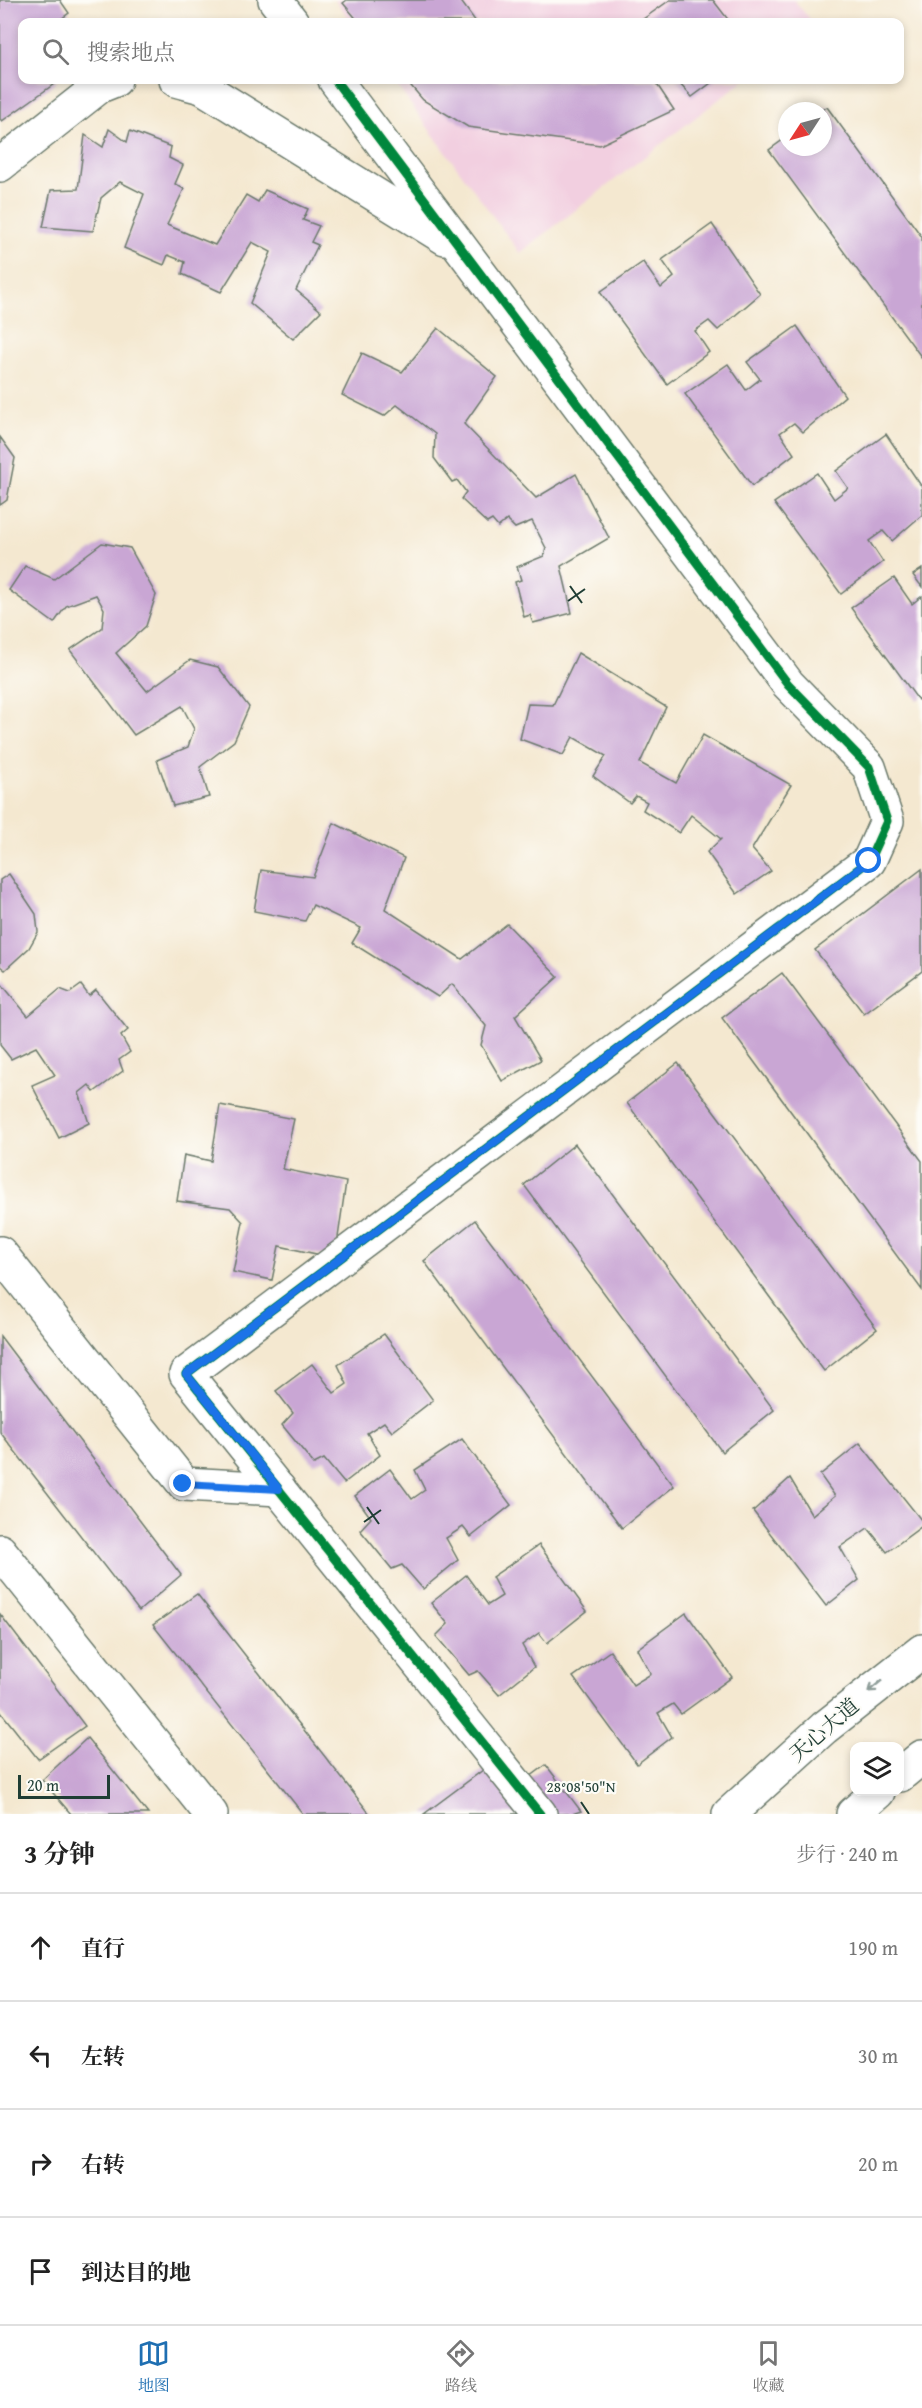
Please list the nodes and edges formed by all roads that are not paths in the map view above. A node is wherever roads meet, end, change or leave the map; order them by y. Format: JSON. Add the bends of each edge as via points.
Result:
{"nodes":[{"id":1,"x":276,"y":0,"type":"edge"},
{"id":2,"x":289,"y":18,"type":"edge"},
{"id":3,"x":105,"y":84,"type":"edge"},
{"id":4,"x":191,"y":84,"type":"edge"},
{"id":5,"x":338,"y":84,"type":"edge"},
{"id":6,"x":0,"y":165,"type":"edge"},
{"id":7,"x":462,"y":249,"type":"junction"},
{"id":8,"x":0,"y":1253,"type":"edge"},
{"id":9,"x":279,"y":1489,"type":"junction"},
{"id":10,"x":0,"y":1551,"type":"edge"},
{"id":11,"x":922,"y":1651,"type":"edge"},
{"id":12,"x":922,"y":1757,"type":"edge"},
{"id":13,"x":904,"y":1772,"type":"edge"},
{"id":14,"x":873,"y":1796,"type":"edge"},
{"id":15,"x":211,"y":1814,"type":"edge"},
{"id":16,"x":540,"y":1814,"type":"edge"},
{"id":17,"x":729,"y":1814,"type":"edge"},
{"id":18,"x":853,"y":1814,"type":"edge"}],
"edges":[{"from":1,"to":2,"type":"street"},
{"from":3,"to":6,"type":"street"},
{"from":4,"to":7,"type":"street","via":[[202,87]]},
{"from":5,"to":7,"type":"street"},
{"from":7,"to":9,"type":"street","via":[[788,684],[870,767],[887,821],[869,861],[186,1374]]},
{"from":8,"to":9,"type":"street","via":[[183,1484]]},
{"from":9,"to":16,"type":"street"},
{"from":10,"to":15,"type":"street"},
{"from":11,"to":17,"type":"street","name":"天心大道","one_way":true,"via":[[824,1728]]},
{"from":12,"to":13,"type":"street"},
{"from":14,"to":18,"type":"street"}]}
